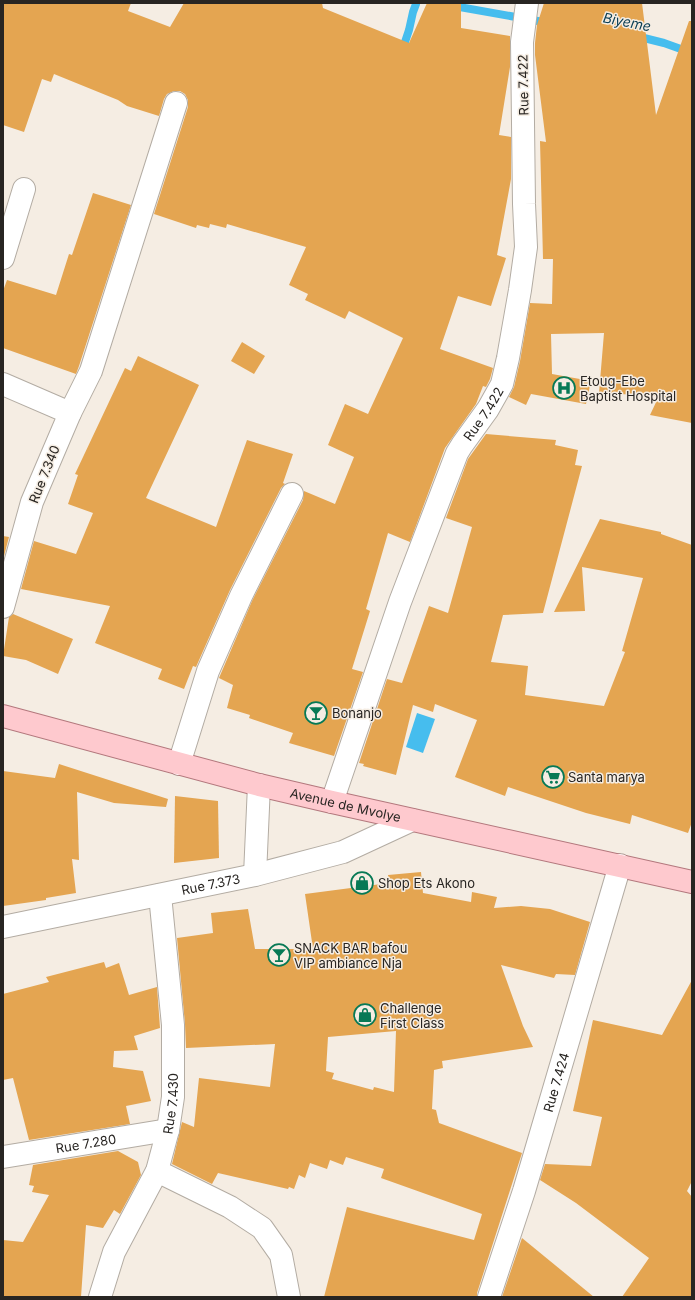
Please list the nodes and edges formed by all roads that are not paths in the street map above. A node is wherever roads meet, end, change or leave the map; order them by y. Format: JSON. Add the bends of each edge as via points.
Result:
{"nodes":[{"id":1,"x":527,"y":3,"type":"edge"},
{"id":2,"x":176,"y":103,"type":"dead end"},
{"id":3,"x":24,"y":189,"type":"dead end"},
{"id":4,"x":3,"y":258,"type":"edge"},
{"id":5,"x":3,"y":384,"type":"edge"},
{"id":6,"x":70,"y":413,"type":"junction"},
{"id":7,"x":292,"y":494,"type":"dead end"},
{"id":8,"x":3,"y":607,"type":"edge"},
{"id":9,"x":3,"y":716,"type":"edge"},
{"id":10,"x":179,"y":764,"type":"junction"},
{"id":11,"x":259,"y":785,"type":"junction"},
{"id":12,"x":332,"y":802,"type":"junction"},
{"id":13,"x":412,"y":820,"type":"junction"},
{"id":14,"x":620,"y":865,"type":"junction"},
{"id":15,"x":256,"y":875,"type":"junction"},
{"id":16,"x":692,"y":882,"type":"edge"},
{"id":17,"x":160,"y":895,"type":"junction"},
{"id":18,"x":3,"y":927,"type":"edge"},
{"id":19,"x":168,"y":1130,"type":"junction"},
{"id":20,"x":3,"y":1157,"type":"edge"},
{"id":21,"x":157,"y":1171,"type":"junction"},
{"id":22,"x":100,"y":1297,"type":"edge"},
{"id":23,"x":289,"y":1297,"type":"edge"},
{"id":24,"x":489,"y":1297,"type":"edge"}],
"edges":[{"from":1,"to":12,"type":"street","name":"Rue 7.422","via":[[522,42],[526,246],[502,384],[457,453],[400,602]]},
{"from":2,"to":6,"type":"street","name":"Rue 7.340","via":[[92,371]]},
{"from":3,"to":4,"type":"street"},
{"from":5,"to":6,"type":"street"},
{"from":6,"to":8,"type":"street","name":"Rue 7.340","via":[[32,502]]},
{"from":7,"to":10,"type":"street","via":[[208,671]]},
{"from":9,"to":10,"type":"main road","name":"Avenue de Mvolye"},
{"from":10,"to":11,"type":"main road","name":"Avenue de Mvolye"},
{"from":11,"to":12,"type":"main road","name":"Avenue de Mvolye"},
{"from":11,"to":15,"type":"street"},
{"from":12,"to":13,"type":"main road","name":"Avenue de Mvolye"},
{"from":13,"to":14,"type":"main road","name":"Avenue de Mvolye"},
{"from":13,"to":15,"type":"street","name":"Rue 7.373","via":[[343,852]]},
{"from":14,"to":16,"type":"main road","name":"Avenue de Mvolye"},
{"from":14,"to":24,"type":"street","name":"Rue 7.424","via":[[524,1191]]},
{"from":15,"to":17,"type":"street","name":"Rue 7.373"},
{"from":17,"to":18,"type":"street","name":"Rue 7.373"},
{"from":17,"to":19,"type":"street","name":"Rue 7.430","via":[[173,1025],[173,1097]]},
{"from":19,"to":20,"type":"street","name":"Rue 7.280"},
{"from":19,"to":21,"type":"street","name":"Rue 7.430"},
{"from":21,"to":22,"type":"street","name":"Rue 7.430","via":[[114,1252]]},
{"from":21,"to":23,"type":"street","via":[[230,1206],[262,1228],[281,1254]]}]}
